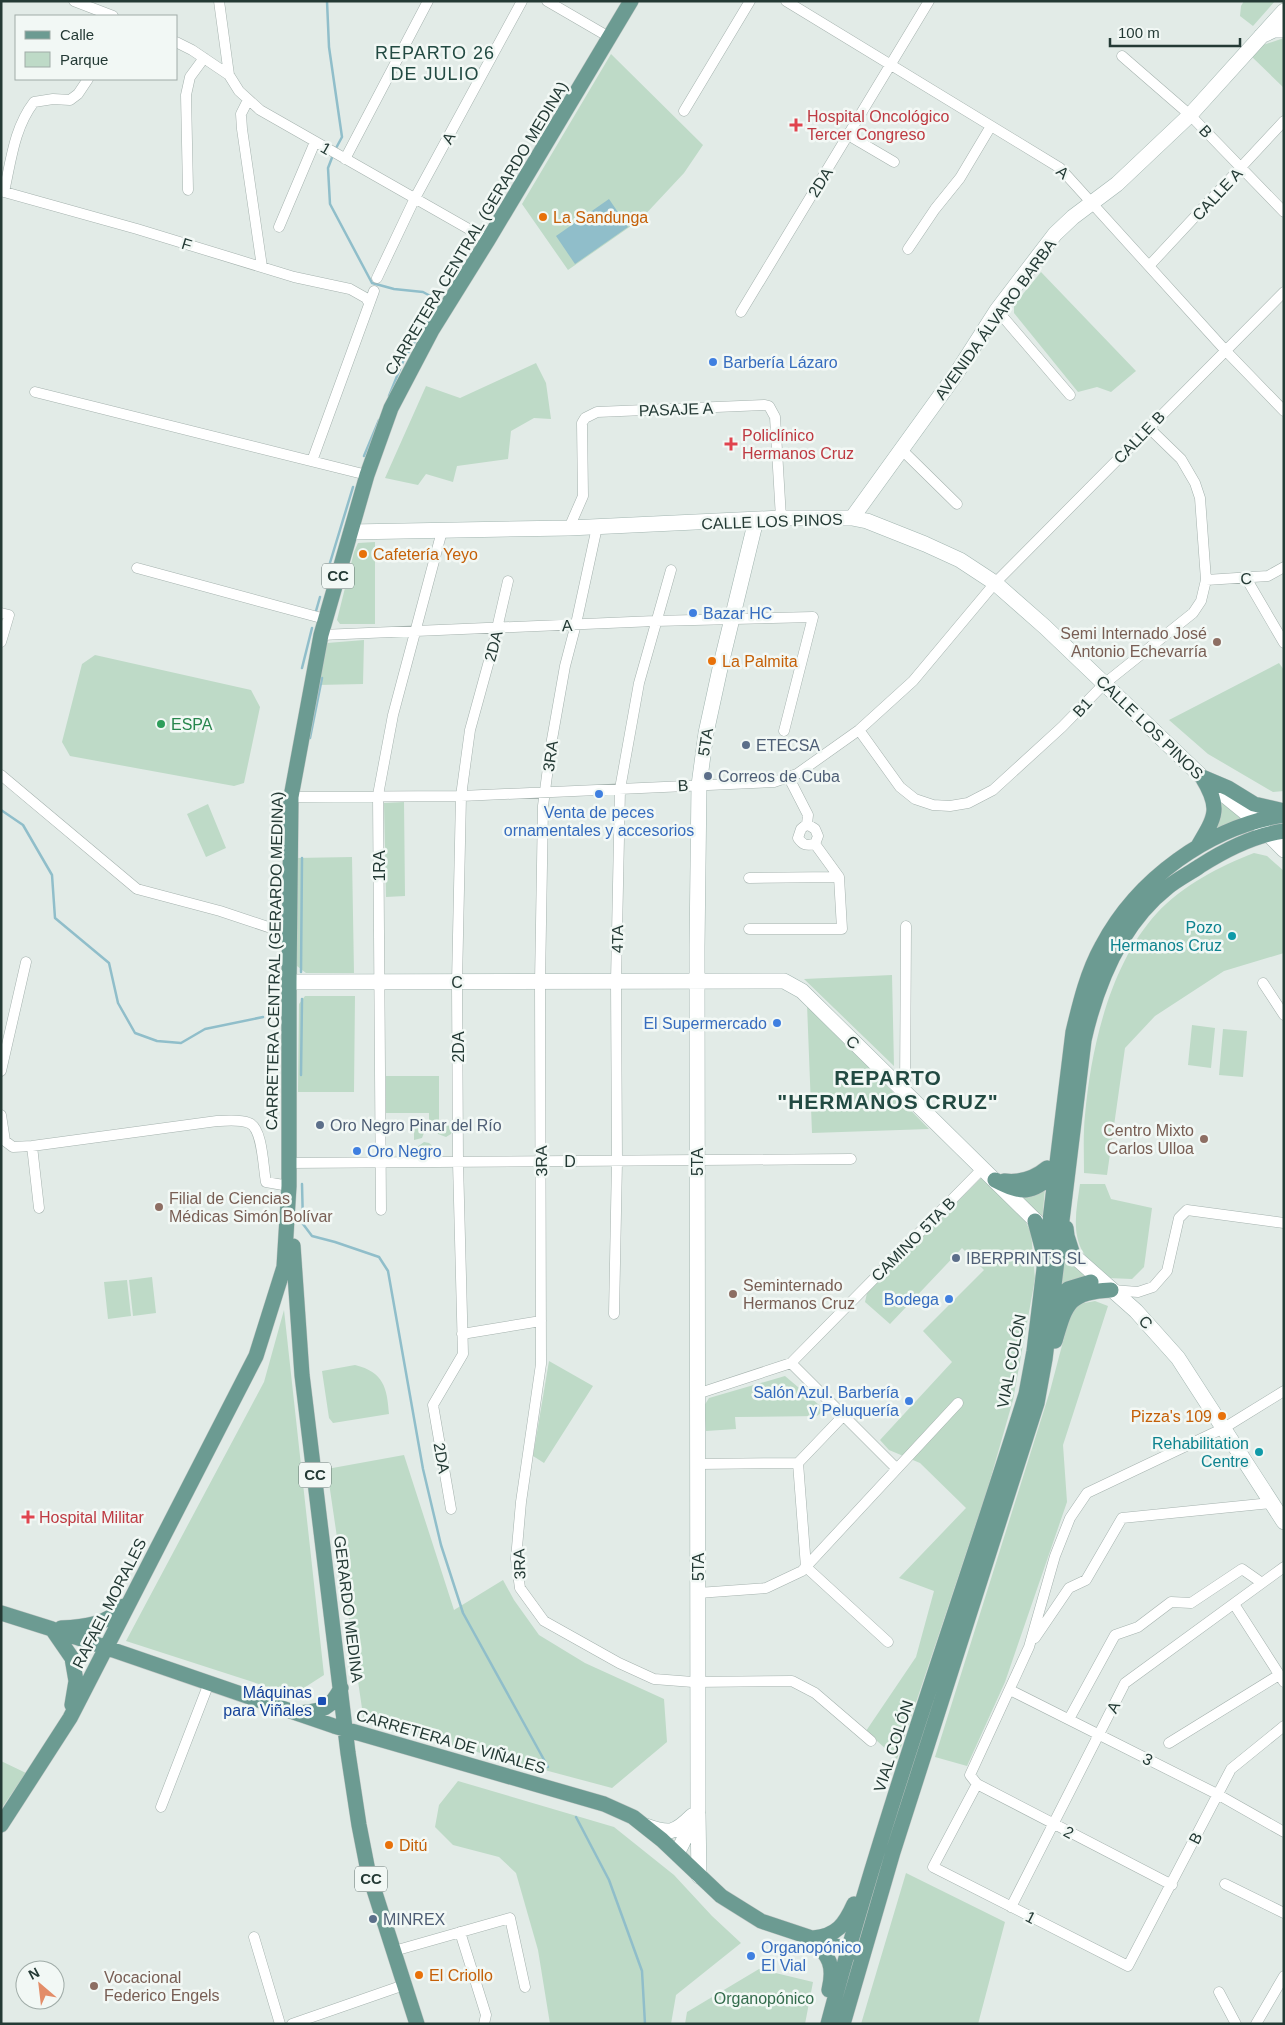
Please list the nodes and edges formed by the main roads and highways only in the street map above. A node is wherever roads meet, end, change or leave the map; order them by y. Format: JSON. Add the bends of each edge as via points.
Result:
{"nodes":[{"id":1,"x":631,"y":1,"type":"edge"},
{"id":2,"x":1284,"y":813,"type":"edge"},
{"id":3,"x":1284,"y":831,"type":"edge"},
{"id":4,"x":1196,"y":849,"type":"junction"},
{"id":5,"x":1057,"y":1155,"type":"junction"},
{"id":6,"x":1069,"y":1165,"type":"junction"},
{"id":7,"x":1055,"y":1174,"type":"junction"},
{"id":8,"x":1065,"y":1197,"type":"junction"},
{"id":9,"x":288,"y":1220,"type":"junction"},
{"id":10,"x":1035,"y":1221,"type":"road end"},
{"id":11,"x":1073,"y":1255,"type":"road end"},
{"id":12,"x":1045,"y":1263,"type":"junction"},
{"id":13,"x":1052,"y":1303,"type":"junction"},
{"id":14,"x":1038,"y":1316,"type":"junction"},
{"id":15,"x":1037,"y":1402,"type":"junction"},
{"id":16,"x":132,"y":1598,"type":"junction"},
{"id":17,"x":1,"y":1613,"type":"edge"},
{"id":18,"x":52,"y":1629,"type":"junction"},
{"id":19,"x":106,"y":1647,"type":"junction"},
{"id":20,"x":341,"y":1688,"type":"junction"},
{"id":21,"x":296,"y":1713,"type":"junction"},
{"id":22,"x":70,"y":1718,"type":"junction"},
{"id":23,"x":346,"y":1729,"type":"junction"},
{"id":24,"x":1,"y":1825,"type":"edge"},
{"id":25,"x":884,"y":1832,"type":"junction"},
{"id":26,"x":812,"y":1938,"type":"junction"},
{"id":27,"x":855,"y":1952,"type":"junction"},
{"id":28,"x":417,"y":2024,"type":"edge"},
{"id":29,"x":824,"y":2024,"type":"edge"},
{"id":30,"x":828,"y":2024,"type":"edge"},
{"id":31,"x":843,"y":2024,"type":"edge"}],
"edges":[{"from":1,"to":9,"type":"main road","name":"CARRETERA CENTRAL (GERARDO MEDINA)","number":"CC","via":[[432,330],[391,408],[366,475],[325,619],[291,797]]},
{"from":2,"to":4,"type":"main road","name":"VIAL COLÓN","via":[[1255,820]]},
{"from":2,"to":4,"type":"main road","via":[[1254,804],[1202,777],[1212,794],[1215,810],[1210,826]]},
{"from":3,"to":6,"type":"main road","name":"VIAL COLÓN","via":[[1267,833],[1216,856],[1169,886],[1138,917],[1112,957],[1084,1040]]},
{"from":4,"to":5,"type":"main road","name":"VIAL COLÓN","via":[[1161,872],[1129,905],[1102,946],[1084,986],[1073,1032]]},
{"from":5,"to":7,"type":"main road","name":"VIAL COLÓN"},
{"from":5,"to":7,"type":"main road","via":[[1037,1176],[1019,1181],[995,1180],[1015,1190],[1028,1190]]},
{"from":6,"to":7,"type":"main road"},
{"from":6,"to":8,"type":"main road","name":"VIAL COLÓN"},
{"from":7,"to":12,"type":"main road","name":"VIAL COLÓN"},
{"from":8,"to":11,"type":"main road","via":[[1066,1236]]},
{"from":8,"to":13,"type":"main road","name":"VIAL COLÓN"},
{"from":9,"to":16,"type":"main road","name":"RAFAEL MORALES","number":"CC","via":[[284,1267],[256,1356]]},
{"from":9,"to":20,"type":"main road","name":"GERARDO MEDINA","number":"CC","via":[[302,1375]]},
{"from":10,"to":12,"type":"main road"},
{"from":12,"to":14,"type":"main road","name":"VIAL COLÓN"},
{"from":13,"to":14,"type":"main road"},
{"from":13,"to":15,"type":"main road","name":"VIAL COLÓN"},
{"from":13,"to":15,"type":"main road","via":[[1068,1289],[1106,1285],[1079,1295],[1063,1314],[1047,1377]]},
{"from":14,"to":25,"type":"main road","name":"VIAL COLÓN","via":[[1026,1394]]},
{"from":15,"to":27,"type":"main road","name":"VIAL COLÓN","via":[[893,1852]]},
{"from":16,"to":18,"type":"main road","via":[[108,1619],[86,1627]]},
{"from":16,"to":19,"type":"main road","name":"RAFAEL MORALES","number":"CC"},
{"from":17,"to":18,"type":"main road","name":"CARRETERA DE VIÑALES"},
{"from":18,"to":19,"type":"main road","name":"CARRETERA DE VIÑALES"},
{"from":18,"to":22,"type":"main road","via":[[72,1658],[76,1681]]},
{"from":19,"to":21,"type":"main road","name":"CARRETERA DE VIÑALES"},
{"from":19,"to":22,"type":"main road","name":"RAFAEL MORALES","number":"CC"},
{"from":20,"to":21,"type":"main road","via":[[332,1704],[318,1711]]},
{"from":20,"to":23,"type":"main road","name":"GERARDO MEDINA","number":"CC"},
{"from":21,"to":23,"type":"main road","name":"CARRETERA DE VIÑALES"},
{"from":22,"to":24,"type":"main road","name":"RAFAEL MORALES","number":"CC"},
{"from":23,"to":26,"type":"main road","name":"CARRETERA DE VIÑALES","via":[[604,1804],[633,1817],[721,1896],[761,1921]]},
{"from":23,"to":28,"type":"main road","name":"GERARDO MEDINA","number":"CC","via":[[368,1871]]},
{"from":25,"to":26,"type":"main road","via":[[844,1924],[829,1935]]},
{"from":25,"to":27,"type":"main road","name":"VIAL COLÓN"},
{"from":26,"to":27,"type":"main road","name":"CARRETERA DE VIÑALES"},
{"from":26,"to":29,"type":"main road","via":[[824,1953],[833,1975]]},
{"from":27,"to":30,"type":"main road","name":"VIAL COLÓN"},
{"from":27,"to":31,"type":"main road","name":"VIAL COLÓN"}]}
